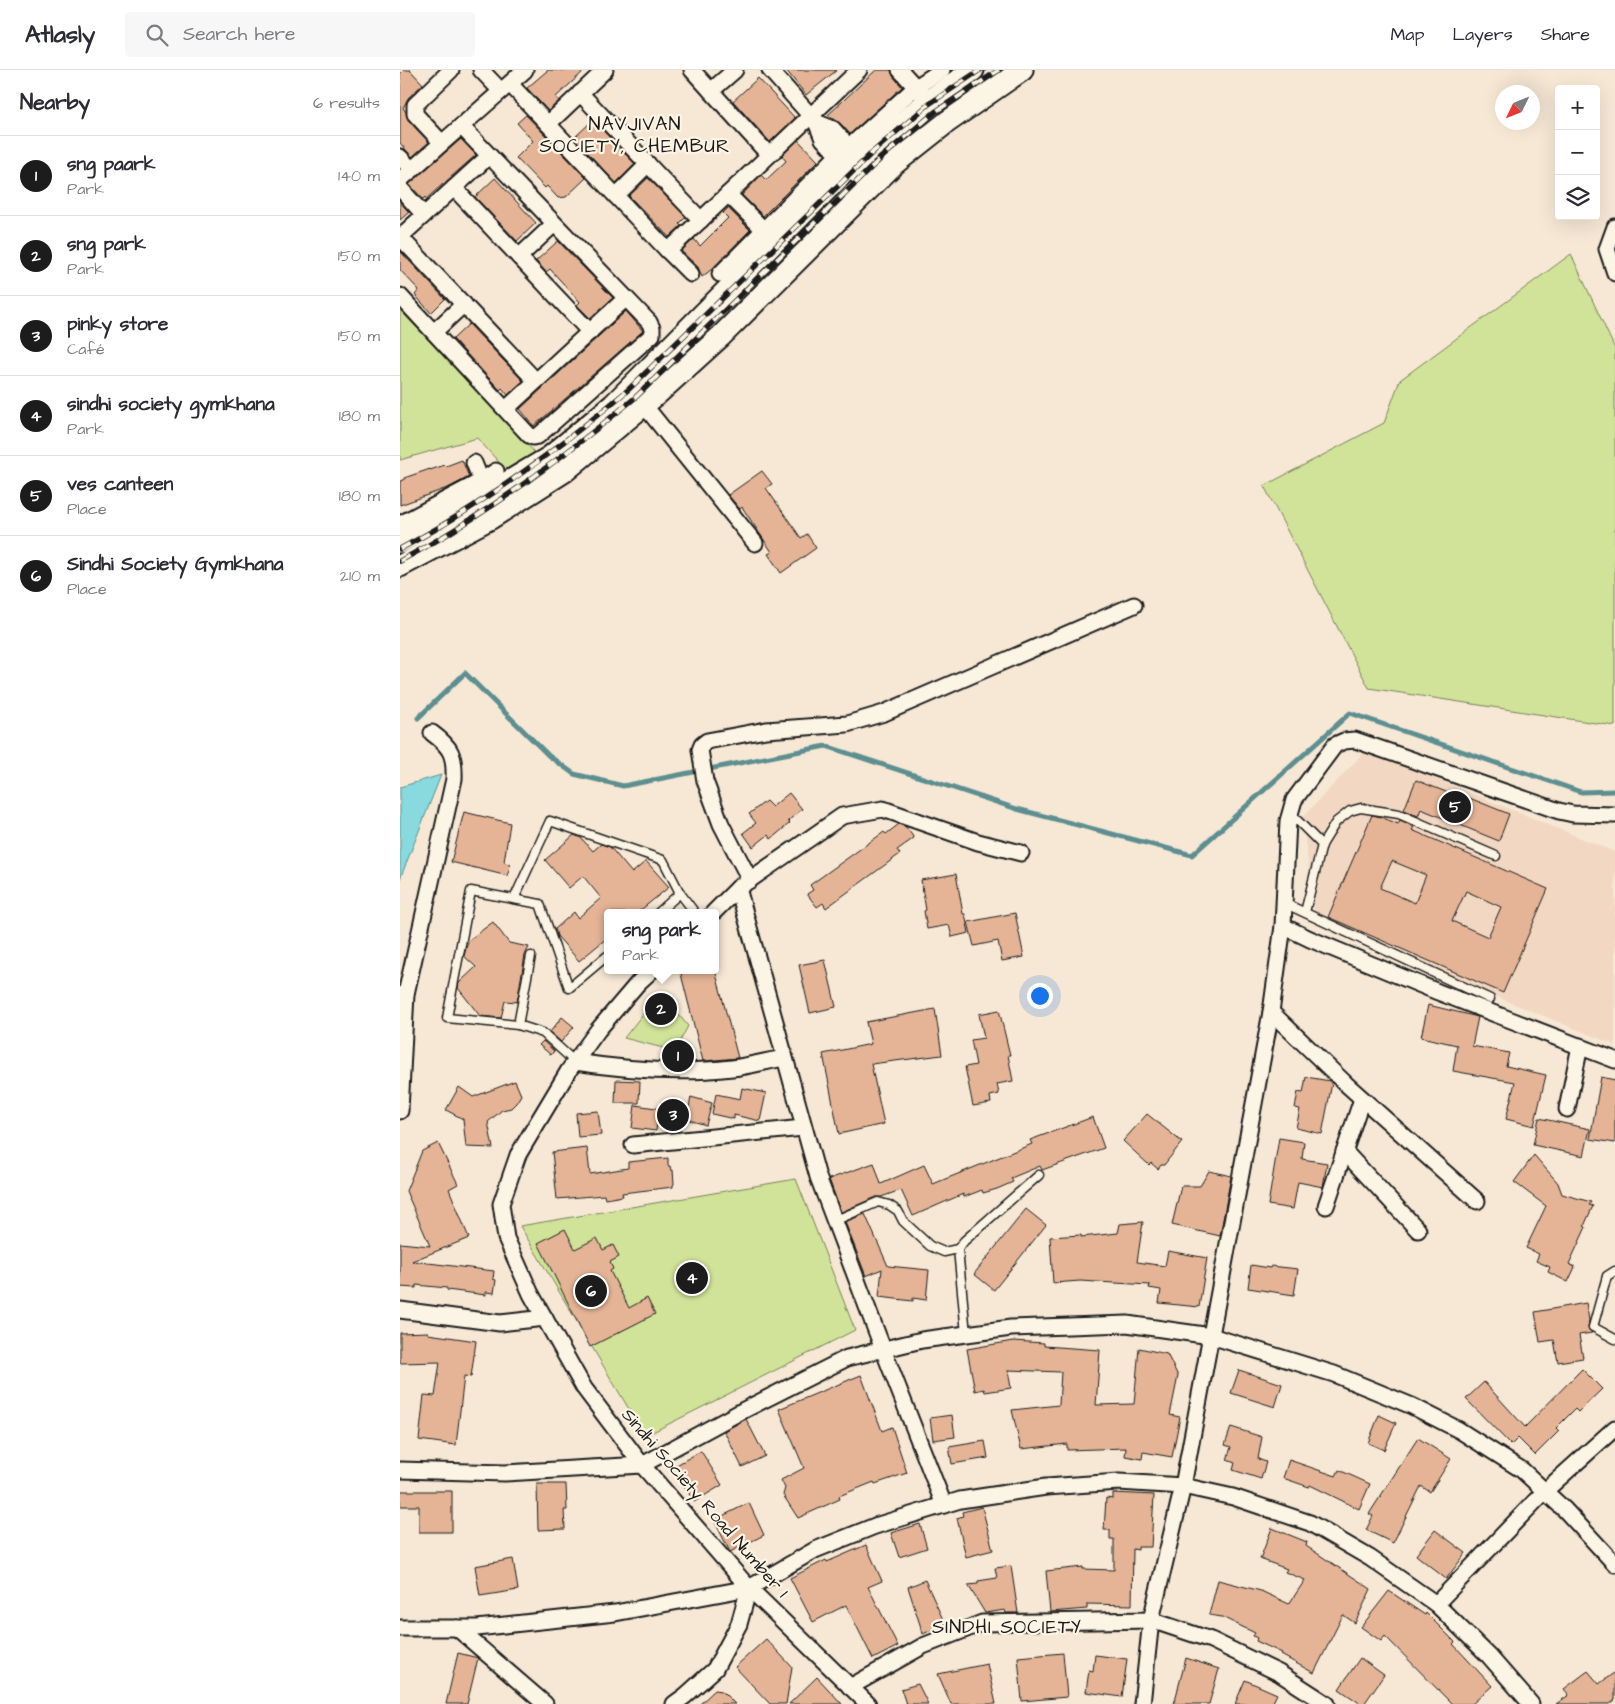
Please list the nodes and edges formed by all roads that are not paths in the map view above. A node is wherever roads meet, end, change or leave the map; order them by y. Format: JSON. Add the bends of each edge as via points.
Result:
{"nodes":[{"id":1,"x":481,"y":70,"type":"edge"},
{"id":2,"x":525,"y":70,"type":"edge"},
{"id":3,"x":605,"y":70,"type":"edge"},
{"id":4,"x":692,"y":70,"type":"edge"},
{"id":5,"x":735,"y":70,"type":"edge"},
{"id":6,"x":770,"y":70,"type":"edge"},
{"id":7,"x":900,"y":70,"type":"edge"},
{"id":8,"x":942,"y":70,"type":"edge"},
{"id":9,"x":973,"y":70,"type":"edge"},
{"id":10,"x":1022,"y":70,"type":"edge"},
{"id":11,"x":441,"y":73,"type":"edge"},
{"id":12,"x":849,"y":73,"type":"edge"},
{"id":13,"x":506,"y":87,"type":"junction"},
{"id":14,"x":711,"y":91,"type":"junction"},
{"id":15,"x":580,"y":93,"type":"junction"},
{"id":16,"x":922,"y":94,"type":"junction"},
{"id":17,"x":813,"y":119,"type":"junction"},
{"id":18,"x":548,"y":124,"type":"junction"},
{"id":19,"x":461,"y":126,"type":"junction"},
{"id":20,"x":442,"y":143,"type":"junction"},
{"id":21,"x":769,"y":155,"type":"junction"},
{"id":22,"x":489,"y":156,"type":"junction"},
{"id":23,"x":849,"y":156,"type":"junction"},
{"id":24,"x":400,"y":158,"type":"edge"},
{"id":25,"x":648,"y":164,"type":"junction"},
{"id":26,"x":406,"y":175,"type":"edge"},
{"id":27,"x":874,"y":185,"type":"junction"},
{"id":28,"x":400,"y":188,"type":"edge"},
{"id":29,"x":454,"y":188,"type":"junction"},
{"id":30,"x":728,"y":194,"type":"junction"},
{"id":31,"x":616,"y":196,"type":"junction"},
{"id":32,"x":424,"y":215,"type":"junction"},
{"id":33,"x":701,"y":220,"type":"junction"},
{"id":34,"x":554,"y":224,"type":"junction"},
{"id":35,"x":1615,"y":227,"type":"edge"},
{"id":36,"x":769,"y":235,"type":"junction"},
{"id":37,"x":400,"y":237,"type":"edge"},
{"id":38,"x":668,"y":251,"type":"junction"},
{"id":39,"x":519,"y":257,"type":"junction"},
{"id":40,"x":1615,"y":273,"type":"edge"},
{"id":41,"x":691,"y":274,"type":"dead end"},
{"id":42,"x":721,"y":284,"type":"junction"},
{"id":43,"x":400,"y":296,"type":"edge"},
{"id":44,"x":626,"y":299,"type":"junction"},
{"id":45,"x":464,"y":304,"type":"junction"},
{"id":46,"x":742,"y":315,"type":"junction"},
{"id":47,"x":434,"y":332,"type":"junction"},
{"id":48,"x":590,"y":332,"type":"junction"},
{"id":49,"x":680,"y":337,"type":"junction"},
{"id":50,"x":699,"y":356,"type":"junction"},
{"id":51,"x":536,"y":381,"type":"junction"},
{"id":52,"x":595,"y":386,"type":"junction"},
{"id":53,"x":613,"y":405,"type":"junction"},
{"id":54,"x":644,"y":406,"type":"junction"},
{"id":55,"x":506,"y":409,"type":"junction"},
{"id":56,"x":474,"y":464,"type":"dead end"},
{"id":57,"x":496,"y":471,"type":"dead end"},
{"id":58,"x":535,"y":479,"type":"junction"},
{"id":59,"x":485,"y":498,"type":"junction"},
{"id":60,"x":400,"y":536,"type":"edge"},
{"id":61,"x":755,"y":543,"type":"dead end"},
{"id":62,"x":405,"y":564,"type":"edge"},
{"id":63,"x":1134,"y":605,"type":"dead end"},
{"id":64,"x":432,"y":733,"type":"dead end"},
{"id":65,"x":1290,"y":813,"type":"junction"},
{"id":66,"x":1615,"y":815,"type":"edge"},
{"id":67,"x":1322,"y":845,"type":"junction"},
{"id":68,"x":1021,"y":854,"type":"dead end"},
{"id":69,"x":1496,"y":856,"type":"dead end"},
{"id":70,"x":744,"y":884,"type":"junction"},
{"id":71,"x":680,"y":893,"type":"junction"},
{"id":72,"x":514,"y":899,"type":"junction"},
{"id":73,"x":1284,"y":903,"type":"junction"},
{"id":74,"x":662,"y":909,"type":"edge"},
{"id":75,"x":692,"y":909,"type":"edge"},
{"id":76,"x":717,"y":909,"type":"edge"},
{"id":77,"x":1305,"y":912,"type":"junction"},
{"id":78,"x":1283,"y":926,"type":"junction"},
{"id":79,"x":531,"y":956,"type":"dead end"},
{"id":80,"x":604,"y":959,"type":"edge"},
{"id":81,"x":648,"y":974,"type":"edge"},
{"id":82,"x":403,"y":995,"type":"edge"},
{"id":83,"x":1490,"y":999,"type":"dead end"},
{"id":84,"x":1272,"y":1012,"type":"junction"},
{"id":85,"x":518,"y":1025,"type":"junction"},
{"id":86,"x":1580,"y":1046,"type":"junction"},
{"id":87,"x":784,"y":1058,"type":"junction"},
{"id":88,"x":1615,"y":1060,"type":"edge"},
{"id":89,"x":575,"y":1062,"type":"junction"},
{"id":90,"x":1362,"y":1099,"type":"junction"},
{"id":91,"x":1567,"y":1109,"type":"dead end"},
{"id":92,"x":400,"y":1111,"type":"edge"},
{"id":93,"x":804,"y":1128,"type":"junction"},
{"id":94,"x":633,"y":1145,"type":"dead end"},
{"id":95,"x":1344,"y":1151,"type":"junction"},
{"id":96,"x":1039,"y":1175,"type":"dead end"},
{"id":97,"x":1477,"y":1201,"type":"dead end"},
{"id":98,"x":1326,"y":1206,"type":"dead end"},
{"id":99,"x":834,"y":1222,"type":"junction"},
{"id":100,"x":1418,"y":1230,"type":"dead end"},
{"id":101,"x":958,"y":1250,"type":"junction"},
{"id":102,"x":1615,"y":1271,"type":"edge"},
{"id":103,"x":400,"y":1310,"type":"edge"},
{"id":104,"x":545,"y":1318,"type":"junction"},
{"id":105,"x":966,"y":1334,"type":"junction"},
{"id":106,"x":1211,"y":1336,"type":"junction"},
{"id":107,"x":1615,"y":1339,"type":"edge"},
{"id":108,"x":883,"y":1349,"type":"junction"},
{"id":109,"x":1615,"y":1428,"type":"edge"},
{"id":110,"x":642,"y":1465,"type":"junction"},
{"id":111,"x":400,"y":1470,"type":"edge"},
{"id":112,"x":1183,"y":1486,"type":"junction"},
{"id":113,"x":1545,"y":1491,"type":"junction"},
{"id":114,"x":944,"y":1505,"type":"junction"},
{"id":115,"x":1615,"y":1564,"type":"edge"},
{"id":116,"x":749,"y":1588,"type":"junction"},
{"id":117,"x":1436,"y":1604,"type":"junction"},
{"id":118,"x":1151,"y":1620,"type":"junction"},
{"id":119,"x":400,"y":1628,"type":"edge"},
{"id":120,"x":457,"y":1628,"type":"junction"},
{"id":121,"x":850,"y":1687,"type":"junction"},
{"id":122,"x":545,"y":1704,"type":"edge"},
{"id":123,"x":674,"y":1704,"type":"edge"},
{"id":124,"x":868,"y":1704,"type":"edge"},
{"id":125,"x":1142,"y":1704,"type":"edge"},
{"id":126,"x":1327,"y":1704,"type":"edge"},
{"id":127,"x":1531,"y":1704,"type":"edge"}],
"edges":[{"from":1,"to":13,"type":"street"},
{"from":2,"to":13,"type":"street"},
{"from":3,"to":15,"type":"street"},
{"from":4,"to":14,"type":"street"},
{"from":5,"to":14,"type":"street"},
{"from":6,"to":17,"type":"street"},
{"from":7,"to":16,"type":"street"},
{"from":8,"to":16,"type":"street"},
{"from":9,"to":16,"type":"main road"},
{"from":10,"to":27,"type":"main road","via":[[947,122],[894,164]]},
{"from":11,"to":20,"type":"street","via":[[415,105],[415,114]]},
{"from":12,"to":17,"type":"street"},
{"from":13,"to":18,"type":"street"},
{"from":13,"to":19,"type":"street"},
{"from":14,"to":21,"type":"street"},
{"from":15,"to":18,"type":"street"},
{"from":15,"to":25,"type":"street"},
{"from":16,"to":23,"type":"main road"},
{"from":17,"to":21,"type":"street"},
{"from":17,"to":23,"type":"street","via":[[833,129]]},
{"from":18,"to":31,"type":"street"},
{"from":19,"to":20,"type":"street"},
{"from":19,"to":22,"type":"street"},
{"from":20,"to":26,"type":"street"},
{"from":21,"to":30,"type":"street"},
{"from":22,"to":29,"type":"street"},
{"from":22,"to":34,"type":"street"},
{"from":23,"to":27,"type":"street"},
{"from":23,"to":36,"type":"main road"},
{"from":24,"to":26,"type":"street"},
{"from":25,"to":31,"type":"street"},
{"from":25,"to":33,"type":"street"},
{"from":27,"to":46,"type":"main road"},
{"from":28,"to":32,"type":"street"},
{"from":29,"to":32,"type":"street"},
{"from":29,"to":39,"type":"street"},
{"from":30,"to":33,"type":"street"},
{"from":30,"to":36,"type":"street"},
{"from":31,"to":38,"type":"street"},
{"from":32,"to":37,"type":"street"},
{"from":33,"to":38,"type":"street"},
{"from":34,"to":39,"type":"street"},
{"from":34,"to":44,"type":"street"},
{"from":35,"to":40,"type":"street","via":[[1607,249]]},
{"from":36,"to":42,"type":"main road"},
{"from":37,"to":45,"type":"street"},
{"from":38,"to":41,"type":"street"},
{"from":39,"to":48,"type":"street"},
{"from":42,"to":46,"type":"main road"},
{"from":42,"to":49,"type":"main road"},
{"from":43,"to":47,"type":"street"},
{"from":44,"to":48,"type":"street"},
{"from":44,"to":52,"type":"street","via":[[649,322],[652,335]]},
{"from":45,"to":47,"type":"street"},
{"from":45,"to":51,"type":"street"},
{"from":46,"to":50,"type":"main road"},
{"from":47,"to":55,"type":"street"},
{"from":48,"to":51,"type":"street"},
{"from":49,"to":50,"type":"main road"},
{"from":49,"to":53,"type":"main road"},
{"from":50,"to":54,"type":"main road"},
{"from":51,"to":55,"type":"street"},
{"from":52,"to":53,"type":"street"},
{"from":52,"to":55,"type":"street","via":[[538,436],[529,435]]},
{"from":53,"to":58,"type":"main road","via":[[550,457]]},
{"from":54,"to":58,"type":"main road","via":[[565,471]]},
{"from":54,"to":61,"type":"street"},
{"from":56,"to":59,"type":"street"},
{"from":57,"to":59,"type":"street"},
{"from":58,"to":59,"type":"main road"},
{"from":59,"to":60,"type":"main road","via":[[441,522]]},
{"from":59,"to":62,"type":"main road"},
{"from":60,"to":62,"type":"street"},
{"from":63,"to":70,"type":"street","via":[[884,713],[847,724],[766,730],[713,739],[702,745],[705,781]]},
{"from":64,"to":82,"type":"street","via":[[452,752],[454,779]]},
{"from":65,"to":66,"type":"street","via":[[1294,800],[1335,745],[1355,740],[1559,811]]},
{"from":65,"to":67,"type":"lane"},
{"from":65,"to":73,"type":"street"},
{"from":67,"to":69,"type":"lane","via":[[1336,822],[1350,811],[1361,808],[1399,814]]},
{"from":67,"to":77,"type":"lane"},
{"from":68,"to":70,"type":"street","via":[[883,810],[842,816]]},
{"from":70,"to":76,"type":"street"},
{"from":70,"to":87,"type":"street"},
{"from":71,"to":72,"type":"lane","via":[[663,860],[550,821]]},
{"from":71,"to":74,"type":"lane"},
{"from":71,"to":75,"type":"lane"},
{"from":72,"to":80,"type":"lane","via":[[540,904],[570,988]]},
{"from":72,"to":85,"type":"lane","via":[[471,891],[447,1018]]},
{"from":73,"to":77,"type":"lane"},
{"from":73,"to":78,"type":"street"},
{"from":77,"to":83,"type":"lane"},
{"from":78,"to":84,"type":"street"},
{"from":78,"to":86,"type":"street","via":[[1438,992]]},
{"from":79,"to":85,"type":"lane"},
{"from":81,"to":89,"type":"street","name":"Sindhi Society Road Number 1","via":[[598,1030]]},
{"from":82,"to":92,"type":"street"},
{"from":84,"to":90,"type":"street"},
{"from":84,"to":106,"type":"street"},
{"from":85,"to":89,"type":"lane","via":[[543,1033]]},
{"from":86,"to":88,"type":"street"},
{"from":86,"to":91,"type":"street"},
{"from":87,"to":89,"type":"street","via":[[732,1068],[699,1070],[647,1070]]},
{"from":87,"to":93,"type":"street"},
{"from":89,"to":104,"type":"street","name":"Sindhi Society Road Number 1","via":[[518,1155],[501,1204],[506,1238]]},
{"from":90,"to":95,"type":"street"},
{"from":90,"to":97,"type":"street"},
{"from":93,"to":94,"type":"street"},
{"from":93,"to":99,"type":"street"},
{"from":95,"to":98,"type":"street"},
{"from":95,"to":100,"type":"street"},
{"from":96,"to":101,"type":"lane","via":[[964,1241]]},
{"from":99,"to":101,"type":"lane","via":[[878,1202],[898,1211],[930,1246],[944,1252]]},
{"from":99,"to":108,"type":"street"},
{"from":101,"to":105,"type":"lane"},
{"from":102,"to":107,"type":"lane","via":[[1607,1276],[1592,1327]]},
{"from":103,"to":104,"type":"street","via":[[500,1323]]},
{"from":104,"to":110,"type":"street","name":"Sindhi Society Road Number 1","via":[[584,1388]]},
{"from":105,"to":106,"type":"street","via":[[1011,1328],[1126,1324]]},
{"from":105,"to":108,"type":"street"},
{"from":106,"to":112,"type":"street"},
{"from":106,"to":113,"type":"street","via":[[1334,1374],[1412,1406],[1459,1430],[1522,1470]]},
{"from":108,"to":110,"type":"street","via":[[848,1358]]},
{"from":108,"to":114,"type":"street"},
{"from":109,"to":113,"type":"street"},
{"from":110,"to":111,"type":"street","via":[[504,1473]]},
{"from":110,"to":116,"type":"street","name":"Sindhi Society Road Number 1"},
{"from":112,"to":114,"type":"street","via":[[1119,1482],[1055,1486]]},
{"from":112,"to":117,"type":"street","via":[[1232,1497],[1310,1524],[1370,1558]]},
{"from":112,"to":118,"type":"street"},
{"from":113,"to":115,"type":"street"},
{"from":113,"to":117,"type":"street"},
{"from":114,"to":116,"type":"street","via":[[876,1526],[815,1550]]},
{"from":116,"to":120,"type":"street","via":[[615,1613]]},
{"from":116,"to":121,"type":"street","name":"Sindhi Society Road Number 1"},
{"from":116,"to":123,"type":"street","via":[[739,1624],[715,1669]]},
{"from":117,"to":127,"type":"street","via":[[1489,1656]]},
{"from":118,"to":121,"type":"street","via":[[982,1623],[923,1646]]},
{"from":118,"to":125,"type":"street"},
{"from":118,"to":126,"type":"street","via":[[1211,1640],[1280,1673]]},
{"from":119,"to":120,"type":"street"},
{"from":120,"to":122,"type":"street"},
{"from":121,"to":124,"type":"street","name":"Sindhi Society Road Number 1"}]}
